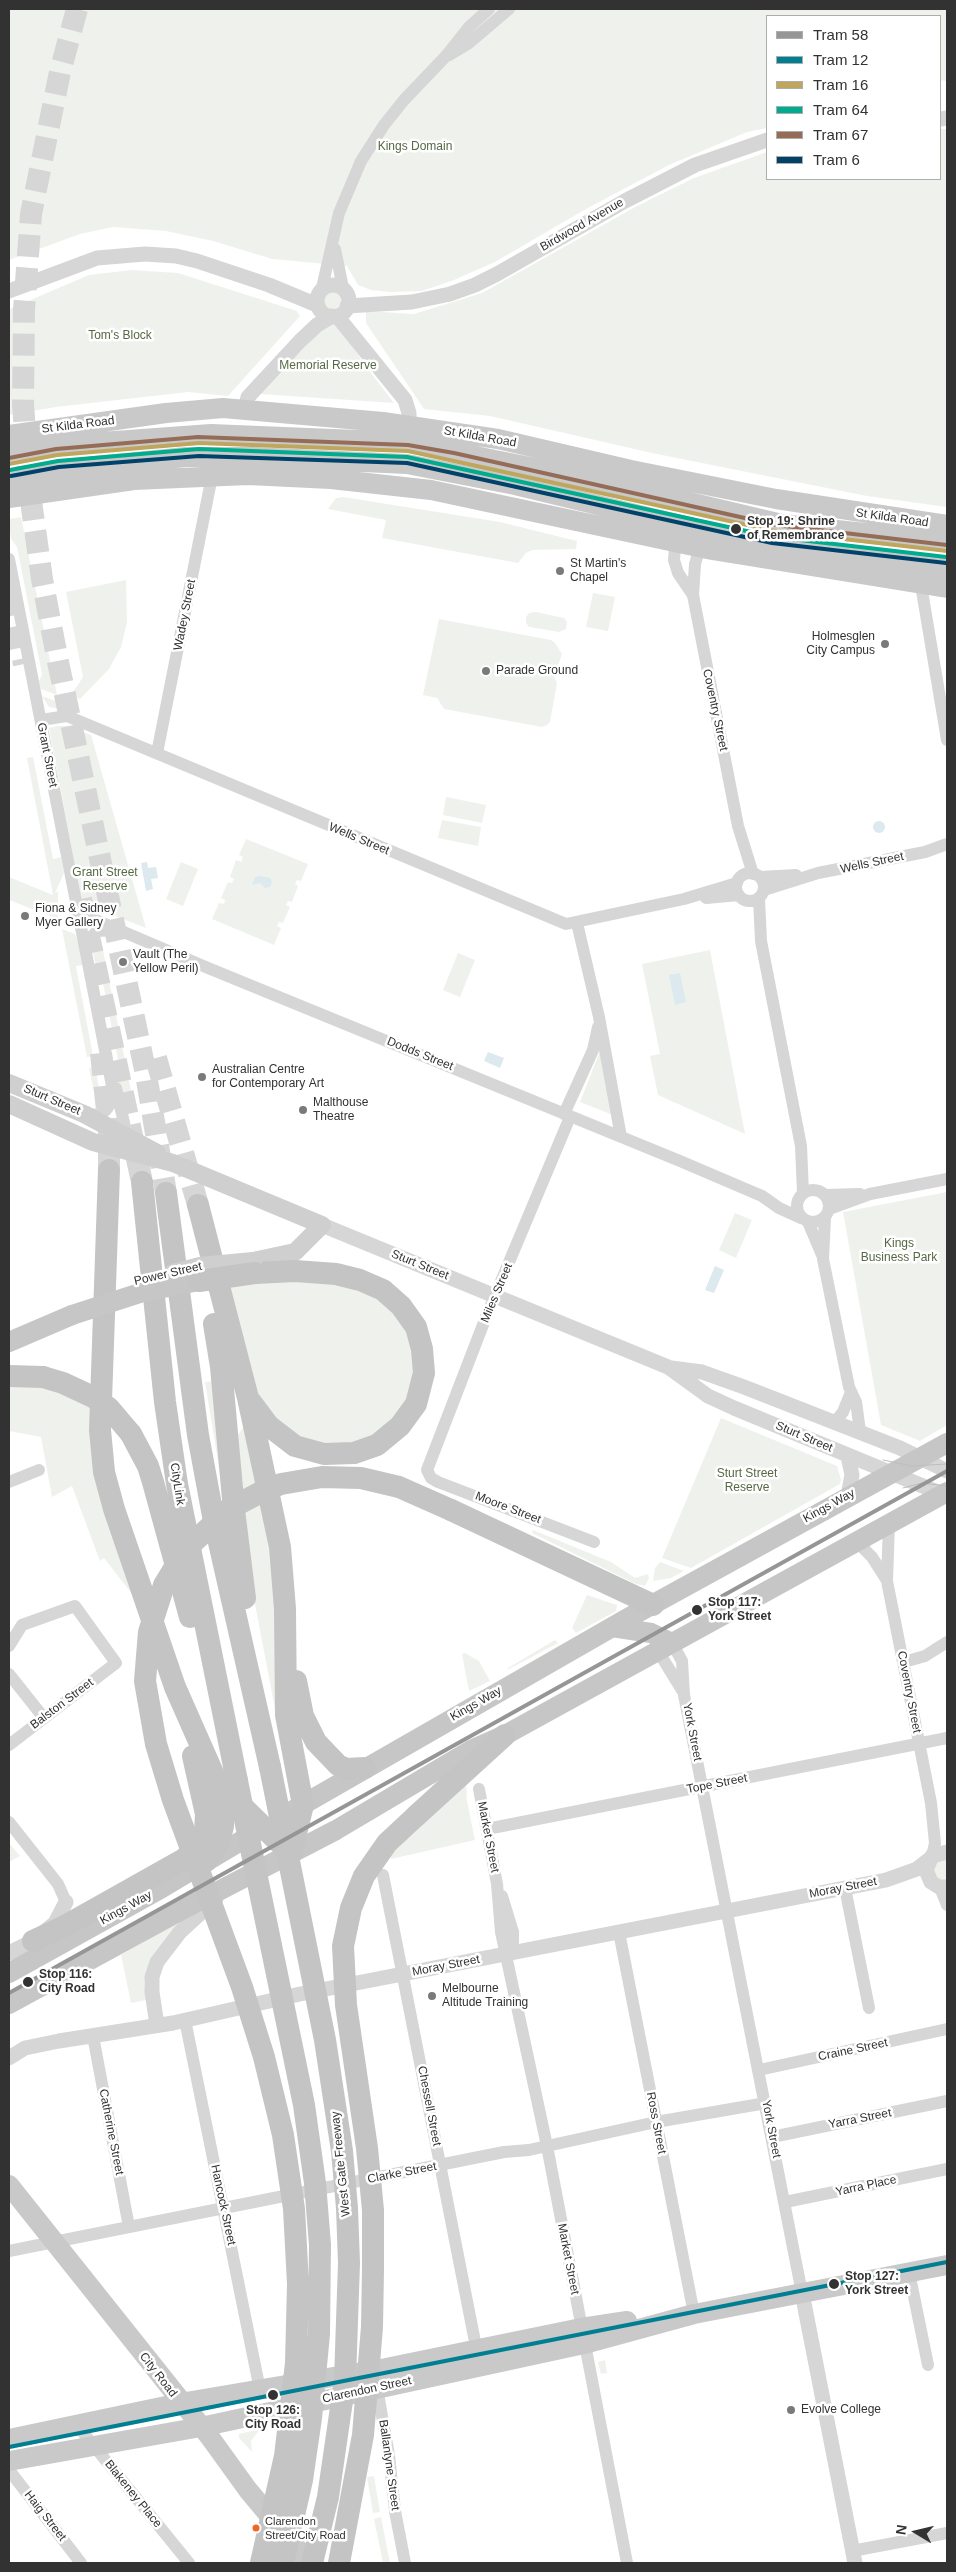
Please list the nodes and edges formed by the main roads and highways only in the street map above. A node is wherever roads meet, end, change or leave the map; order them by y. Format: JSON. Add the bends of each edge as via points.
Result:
{"nodes":[{"id":1,"x":276,"y":413,"type":"junction"},
{"id":2,"x":9,"y":434,"type":"edge"},
{"id":3,"x":211,"y":434,"type":"junction"},
{"id":4,"x":407,"y":434,"type":"junction"},
{"id":5,"x":9,"y":454,"type":"edge"},
{"id":6,"x":406,"y":464,"type":"junction"},
{"id":7,"x":212,"y":466,"type":"junction"},
{"id":8,"x":9,"y":479,"type":"edge"},
{"id":9,"x":9,"y":498,"type":"edge"},
{"id":10,"x":947,"y":526,"type":"edge"},
{"id":11,"x":919,"y":531,"type":"junction"},
{"id":12,"x":676,"y":534,"type":"junction"},
{"id":13,"x":702,"y":540,"type":"junction"},
{"id":14,"x":947,"y":542,"type":"edge"},
{"id":15,"x":917,"y":564,"type":"junction"},
{"id":16,"x":947,"y":568,"type":"edge"},
{"id":17,"x":921,"y":585,"type":"junction"},
{"id":18,"x":947,"y":588,"type":"edge"},
{"id":19,"x":9,"y":1083,"type":"edge"},
{"id":20,"x":9,"y":1104,"type":"edge"},
{"id":21,"x":173,"y":1163,"type":"junction"},
{"id":22,"x":109,"y":1170,"type":"tunnel mouth"},
{"id":23,"x":142,"y":1182,"type":"tunnel mouth"},
{"id":24,"x":166,"y":1193,"type":"tunnel mouth"},
{"id":25,"x":198,"y":1205,"type":"tunnel mouth"},
{"id":26,"x":322,"y":1225,"type":"joint"},
{"id":27,"x":254,"y":1267,"type":"junction"},
{"id":28,"x":173,"y":1272,"type":"junction"},
{"id":29,"x":199,"y":1281,"type":"junction"},
{"id":30,"x":71,"y":1308,"type":"junction"},
{"id":31,"x":9,"y":1327,"type":"edge"},
{"id":32,"x":9,"y":1342,"type":"edge"},
{"id":33,"x":9,"y":1376,"type":"edge"},
{"id":34,"x":248,"y":1398,"type":"junction"},
{"id":35,"x":947,"y":1443,"type":"edge"},
{"id":36,"x":946,"y":1494,"type":"edge"},
{"id":37,"x":224,"y":1513,"type":"junction"},
{"id":38,"x":174,"y":1521,"type":"junction"},
{"id":39,"x":653,"y":1605,"type":"junction"},
{"id":40,"x":285,"y":1609,"type":"junction"},
{"id":41,"x":612,"y":1627,"type":"junction"},
{"id":42,"x":665,"y":1647,"type":"junction"},
{"id":43,"x":175,"y":1688,"type":"junction"},
{"id":44,"x":505,"y":1735,"type":"junction"},
{"id":45,"x":365,"y":1768,"type":"junction"},
{"id":46,"x":227,"y":1781,"type":"junction"},
{"id":47,"x":303,"y":1805,"type":"junction"},
{"id":48,"x":263,"y":1828,"type":"junction"},
{"id":49,"x":291,"y":1854,"type":"junction"},
{"id":50,"x":206,"y":1861,"type":"junction"},
{"id":51,"x":33,"y":1941,"type":"road end"},
{"id":52,"x":9,"y":1973,"type":"edge"},
{"id":53,"x":9,"y":2004,"type":"edge"},
{"id":54,"x":9,"y":2184,"type":"edge"},
{"id":55,"x":947,"y":2265,"type":"edge"},
{"id":56,"x":478,"y":2358,"type":"junction"},
{"id":57,"x":386,"y":2368,"type":"junction"},
{"id":58,"x":377,"y":2388,"type":"junction"},
{"id":59,"x":180,"y":2403,"type":"junction"},
{"id":60,"x":201,"y":2427,"type":"junction"},
{"id":61,"x":9,"y":2439,"type":"edge"},
{"id":62,"x":9,"y":2461,"type":"edge"},
{"id":63,"x":261,"y":2563,"type":"edge"},
{"id":64,"x":283,"y":2563,"type":"edge"},
{"id":65,"x":310,"y":2563,"type":"edge"},
{"id":66,"x":338,"y":2563,"type":"edge"}],
"edges":[{"from":1,"to":2,"type":"main road","name":"St Kilda Road","via":[[245,409],[166,413]]},
{"from":1,"to":3,"type":"main road"},
{"from":1,"to":4,"type":"main road","name":"St Kilda Road"},
{"from":3,"to":4,"type":"main road","name":"St Kilda Road"},
{"from":3,"to":5,"type":"main road","name":"St Kilda Road","via":[[74,444]]},
{"from":4,"to":6,"type":"main road"},
{"from":4,"to":11,"type":"main road","name":"St Kilda Road","via":[[498,439]]},
{"from":6,"to":7,"type":"main road"},
{"from":6,"to":12,"type":"main road","via":[[515,485]]},
{"from":7,"to":8,"type":"main road","via":[[133,461]]},
{"from":7,"to":9,"type":"main road"},
{"from":7,"to":12,"type":"main road","via":[[431,490]]},
{"from":10,"to":11,"type":"main road","name":"St Kilda Road"},
{"from":11,"to":14,"type":"main road","name":"St Kilda Road"},
{"from":11,"to":15,"type":"main road"},
{"from":12,"to":13,"type":"main road"},
{"from":13,"to":15,"type":"main road"},
{"from":13,"to":17,"type":"main road"},
{"from":15,"to":16,"type":"main road"},
{"from":15,"to":17,"type":"main road"},
{"from":17,"to":18,"type":"main road"},
{"from":19,"to":21,"type":"main road","name":"Sturt Street","via":[[84,1114]]},
{"from":20,"to":21,"type":"main road","name":"Sturt Street","via":[[93,1142]]},
{"from":21,"to":26,"type":"main road","name":"Sturt Street"},
{"from":22,"to":43,"type":"highway","via":[[100,1430],[102,1452],[114,1509]]},
{"from":23,"to":38,"type":"highway","name":"CityLink"},
{"from":24,"to":37,"type":"highway","via":[[198,1435]]},
{"from":25,"to":34,"type":"highway"},
{"from":26,"to":27,"type":"main road","name":"Power Street","via":[[295,1252]]},
{"from":27,"to":28,"type":"main road","name":"Power Street","bridge":true,"via":[[200,1266]]},
{"from":27,"to":29,"type":"highway","bridge":true},
{"from":27,"to":34,"type":"highway","via":[[336,1274],[383,1290],[401,1306],[416,1327],[424,1373],[416,1404],[400,1426],[377,1445],[354,1453],[324,1454],[295,1446],[269,1426]]},
{"from":28,"to":29,"type":"highway","bridge":true,"via":[[189,1273]]},
{"from":28,"to":30,"type":"highway","name":"Power Street"},
{"from":29,"to":30,"type":"highway","name":"Power Street","bridge":true},
{"from":29,"to":37,"type":"highway","via":[[212,1313],[219,1344],[224,1407]]},
{"from":30,"to":31,"type":"highway","name":"Power Street"},
{"from":30,"to":32,"type":"highway","name":"Power Street"},
{"from":33,"to":38,"type":"highway","bridge":true,"via":[[43,1377],[64,1383],[108,1408],[132,1434]]},
{"from":34,"to":40,"type":"highway","via":[[277,1525]]},
{"from":35,"to":39,"type":"highway","name":"Kings Way"},
{"from":36,"to":42,"type":"highway"},
{"from":37,"to":65,"type":"highway","name":"West Gate Freeway","bridge":true,"via":[[270,1767],[325,2040],[347,2208],[345,2380],[328,2496]]},
{"from":38,"to":46,"type":"highway","bridge":true},
{"from":39,"to":41,"type":"highway","name":"Kings Way"},
{"from":39,"to":63,"type":"highway","bridge":true,"via":[[399,1487],[361,1478],[322,1477],[281,1484],[229,1509],[186,1549],[162,1590],[149,1632],[145,1681],[156,1744],[264,2057],[283,2135],[294,2209],[298,2284],[296,2362],[285,2456]]},
{"from":40,"to":45,"type":"highway","via":[[308,1730],[324,1753],[338,1765],[346,1769]]},
{"from":40,"to":47,"type":"highway","via":[[286,1720]]},
{"from":41,"to":42,"type":"highway","via":[[651,1632]]},
{"from":41,"to":45,"type":"highway","name":"Kings Way"},
{"from":42,"to":44,"type":"highway"},
{"from":43,"to":46,"type":"highway"},
{"from":43,"to":51,"type":"highway","via":[[205,1806],[206,1824],[201,1844],[184,1859]]},
{"from":44,"to":49,"type":"highway","via":[[471,1750],[383,1804]]},
{"from":44,"to":66,"type":"highway","bridge":true,"via":[[387,1843],[364,1876],[351,1908],[343,1946],[346,2005],[373,2210],[373,2269],[363,2435]]},
{"from":45,"to":47,"type":"highway","name":"Kings Way"},
{"from":46,"to":48,"type":"highway"},
{"from":46,"to":50,"type":"highway","via":[[222,1826],[215,1851]]},
{"from":46,"to":64,"type":"highway","bridge":true,"via":[[304,2105],[320,2245],[319,2334],[312,2418]]},
{"from":47,"to":48,"type":"highway","name":"Kings Way"},
{"from":47,"to":49,"type":"highway"},
{"from":48,"to":49,"type":"highway"},
{"from":48,"to":50,"type":"highway","name":"Kings Way"},
{"from":49,"to":53,"type":"highway"},
{"from":50,"to":52,"type":"highway","name":"Kings Way"},
{"from":54,"to":59,"type":"main road","name":"City Road"},
{"from":55,"to":56,"type":"main road","name":"Clarendon Street"},
{"from":56,"to":57,"type":"main road","name":"Clarendon Street"},
{"from":56,"to":58,"type":"main road","name":"Clarendon Street"},
{"from":57,"to":58,"type":"main road"},
{"from":57,"to":59,"type":"main road","name":"Clarendon Street"},
{"from":58,"to":60,"type":"main road","name":"Clarendon Street"},
{"from":59,"to":60,"type":"main road","name":"City Road"},
{"from":59,"to":61,"type":"main road","name":"Clarendon Street"},
{"from":60,"to":62,"type":"main road","name":"Clarendon Street"},
{"from":60,"to":65,"type":"main road","name":"City Road","via":[[248,2490]]}]}
